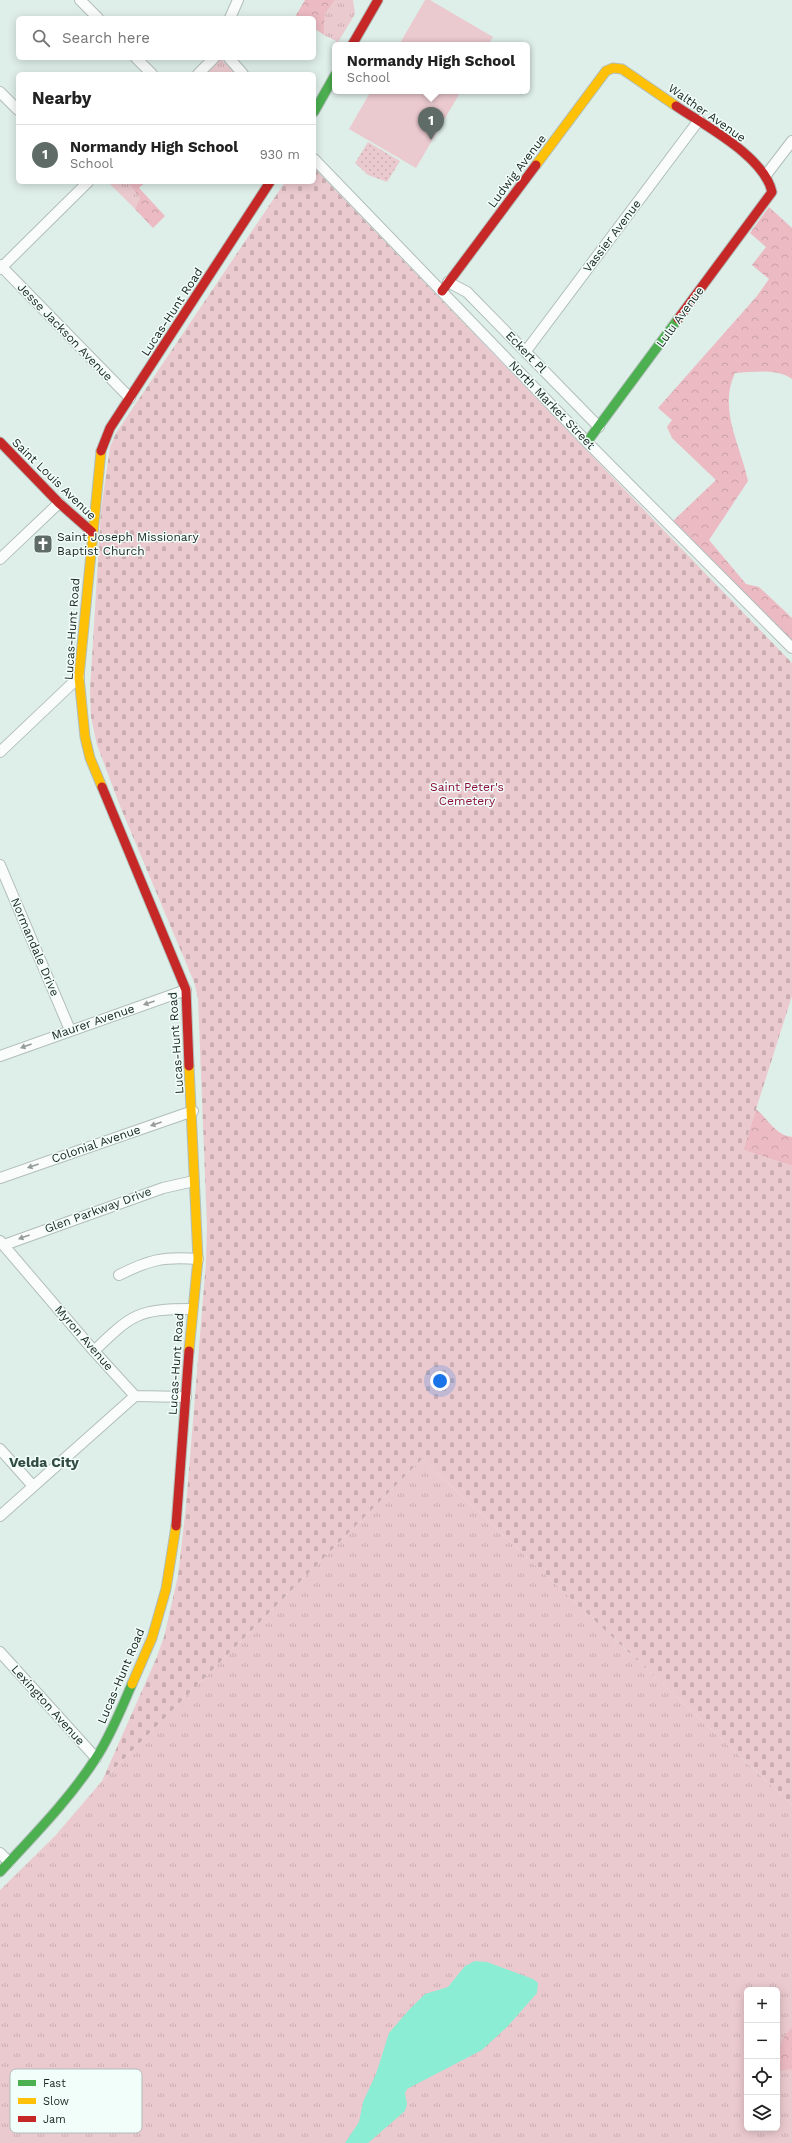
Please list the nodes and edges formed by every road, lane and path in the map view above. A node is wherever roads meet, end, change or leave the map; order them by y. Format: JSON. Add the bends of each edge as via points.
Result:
{"nodes":[{"id":1,"x":80,"y":0,"type":"edge"},
{"id":2,"x":238,"y":0,"type":"edge"},
{"id":3,"x":378,"y":0,"type":"edge"},
{"id":4,"x":96,"y":16,"type":"edge"},
{"id":5,"x":231,"y":16,"type":"edge"},
{"id":6,"x":354,"y":42,"type":"edge"},
{"id":7,"x":138,"y":60,"type":"edge"},
{"id":8,"x":212,"y":60,"type":"edge"},
{"id":9,"x":231,"y":60,"type":"edge"},
{"id":10,"x":613,"y":68,"type":"joint"},
{"id":11,"x":150,"y":72,"type":"edge"},
{"id":12,"x":200,"y":72,"type":"edge"},
{"id":13,"x":241,"y":72,"type":"edge"},
{"id":14,"x":332,"y":80,"type":"edge"},
{"id":15,"x":0,"y":92,"type":"edge"},
{"id":16,"x":16,"y":108,"type":"edge"},
{"id":17,"x":316,"y":108,"type":"edge"},
{"id":18,"x":699,"y":120,"type":"junction"},
{"id":19,"x":792,"y":141,"type":"edge"},
{"id":20,"x":316,"y":161,"type":"edge"},
{"id":21,"x":766,"y":175,"type":"junction"},
{"id":22,"x":85,"y":184,"type":"edge"},
{"id":23,"x":269,"y":184,"type":"edge"},
{"id":24,"x":772,"y":192,"type":"joint"},
{"id":25,"x":1,"y":267,"type":"edge"},
{"id":26,"x":448,"y":282,"type":"junction"},
{"id":27,"x":442,"y":291,"type":"junction"},
{"id":28,"x":526,"y":352,"type":"junction"},
{"id":29,"x":130,"y":398,"type":"junction"},
{"id":30,"x":599,"y":427,"type":"junction"},
{"id":31,"x":0,"y":442,"type":"edge"},
{"id":32,"x":587,"y":442,"type":"junction"},
{"id":33,"x":59,"y":503,"type":"junction"},
{"id":34,"x":92,"y":532,"type":"junction"},
{"id":35,"x":0,"y":559,"type":"edge"},
{"id":36,"x":792,"y":648,"type":"edge"},
{"id":37,"x":79,"y":677,"type":"junction"},
{"id":38,"x":0,"y":752,"type":"edge"},
{"id":39,"x":0,"y":865,"type":"edge"},
{"id":40,"x":186,"y":990,"type":"junction"},
{"id":41,"x":70,"y":1030,"type":"junction"},
{"id":42,"x":0,"y":1056,"type":"edge"},
{"id":43,"x":193,"y":1111,"type":"junction"},
{"id":44,"x":0,"y":1178,"type":"edge"},
{"id":45,"x":194,"y":1181,"type":"junction"},
{"id":46,"x":2,"y":1243,"type":"edge"},
{"id":47,"x":198,"y":1259,"type":"junction"},
{"id":48,"x":119,"y":1275,"type":"dead end"},
{"id":49,"x":192,"y":1309,"type":"junction"},
{"id":50,"x":94,"y":1351,"type":"junction"},
{"id":51,"x":135,"y":1396,"type":"junction"},
{"id":52,"x":186,"y":1397,"type":"junction"},
{"id":53,"x":0,"y":1449,"type":"edge"},
{"id":54,"x":33,"y":1486,"type":"junction"},
{"id":55,"x":0,"y":1516,"type":"edge"},
{"id":56,"x":0,"y":1652,"type":"edge"},
{"id":57,"x":96,"y":1758,"type":"junction"},
{"id":58,"x":0,"y":1853,"type":"edge"},
{"id":59,"x":9,"y":1862,"type":"junction"},
{"id":60,"x":0,"y":1872,"type":"edge"}],
"edges":[{"from":1,"to":4,"type":"street"},
{"from":2,"to":5,"type":"street"},
{"from":3,"to":6,"type":"main road"},
{"from":7,"to":11,"type":"street"},
{"from":8,"to":12,"type":"street"},
{"from":9,"to":13,"type":"street"},
{"from":10,"to":18,"type":"main road","name":"Walther Avenue","via":[[622,69]]},
{"from":10,"to":26,"type":"main road","name":"Ludwig Avenue","via":[[606,71]]},
{"from":14,"to":17,"type":"main road"},
{"from":15,"to":16,"type":"street"},
{"from":18,"to":21,"type":"main road","name":"Walther Avenue","via":[[739,149]]},
{"from":18,"to":28,"type":"street","name":"Vassier Avenue"},
{"from":19,"to":21,"type":"street"},
{"from":20,"to":27,"type":"street","name":"North Market Street"},
{"from":21,"to":24,"type":"main road","name":"Walther Avenue"},
{"from":22,"to":25,"type":"street"},
{"from":23,"to":29,"type":"main road","name":"Lucas-Hunt Road"},
{"from":24,"to":30,"type":"main road","name":"Lulu Avenue"},
{"from":25,"to":29,"type":"street","name":"Jesse Jackson Avenue"},
{"from":26,"to":27,"type":"main road","name":"Ludwig Avenue"},
{"from":26,"to":28,"type":"street","name":"Eckert Pl","via":[[467,292]]},
{"from":27,"to":32,"type":"street","name":"North Market Street"},
{"from":28,"to":30,"type":"street","name":"Eckert Pl"},
{"from":29,"to":34,"type":"main road","name":"Lucas-Hunt Road","via":[[110,428],[100,449]]},
{"from":30,"to":32,"type":"main road","name":"Lulu Avenue"},
{"from":31,"to":33,"type":"main road","name":"Saint Louis Avenue"},
{"from":32,"to":36,"type":"street","name":"North Market Street"},
{"from":33,"to":34,"type":"main road","name":"Saint Louis Avenue"},
{"from":33,"to":35,"type":"street"},
{"from":34,"to":37,"type":"main road","name":"Lucas-Hunt Road"},
{"from":37,"to":38,"type":"street"},
{"from":37,"to":40,"type":"main road","name":"Lucas-Hunt Road","via":[[85,737],[90,758]]},
{"from":39,"to":41,"type":"street","name":"Normandale Drive"},
{"from":40,"to":41,"type":"street","name":"Maurer Avenue","one_way":true},
{"from":40,"to":43,"type":"main road","name":"Lucas-Hunt Road"},
{"from":41,"to":42,"type":"street","name":"Maurer Avenue","one_way":true},
{"from":43,"to":44,"type":"street","name":"Colonial Avenue","one_way":true},
{"from":43,"to":45,"type":"main road","name":"Lucas-Hunt Road"},
{"from":45,"to":46,"type":"street","name":"Glen Parkway Drive","one_way":true,"via":[[163,1188]]},
{"from":45,"to":47,"type":"main road","name":"Lucas-Hunt Road"},
{"from":46,"to":50,"type":"street","name":"Myron Avenue"},
{"from":47,"to":48,"type":"street","via":[[177,1257],[145,1262]]},
{"from":47,"to":49,"type":"main road","name":"Lucas-Hunt Road"},
{"from":49,"to":50,"type":"street","via":[[159,1309],[139,1314],[121,1325]]},
{"from":49,"to":52,"type":"main road","name":"Lucas-Hunt Road"},
{"from":50,"to":51,"type":"street","name":"Myron Avenue"},
{"from":51,"to":52,"type":"street"},
{"from":51,"to":54,"type":"street"},
{"from":52,"to":57,"type":"main road","name":"Lucas-Hunt Road","via":[[179,1510],[166,1589],[152,1638],[119,1714]]},
{"from":53,"to":54,"type":"street"},
{"from":54,"to":55,"type":"street"},
{"from":56,"to":57,"type":"street","name":"Lexington Avenue"},
{"from":57,"to":59,"type":"main road","name":"Lucas-Hunt Road","via":[[58,1808]]},
{"from":58,"to":59,"type":"street"},
{"from":59,"to":60,"type":"main road","name":"Lucas-Hunt Road"}]}
